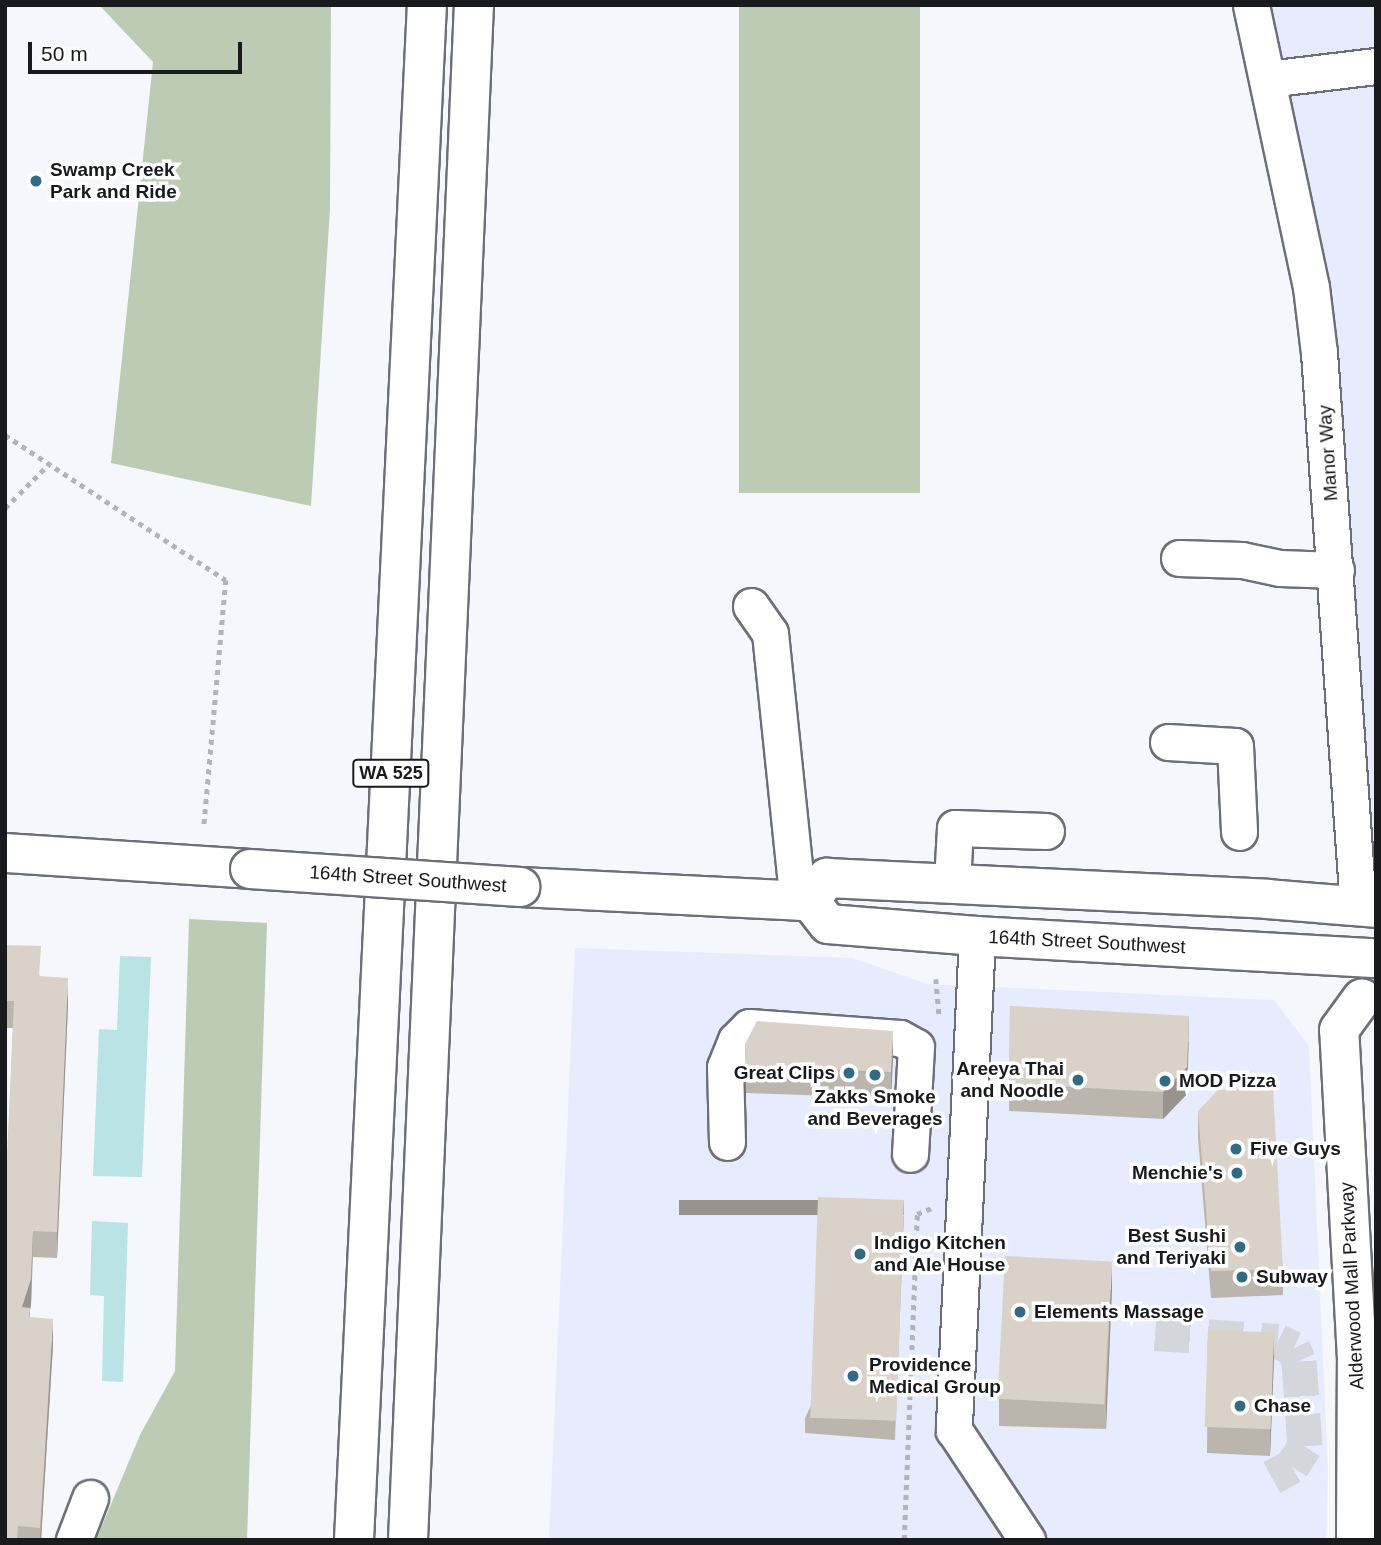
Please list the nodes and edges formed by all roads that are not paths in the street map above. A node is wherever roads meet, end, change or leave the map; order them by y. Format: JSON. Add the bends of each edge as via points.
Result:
{"nodes":[{"id":1,"x":427,"y":5,"type":"edge"},
{"id":2,"x":474,"y":5,"type":"edge"},
{"id":3,"x":1251,"y":5,"type":"edge"},
{"id":4,"x":1376,"y":66,"type":"edge"},
{"id":5,"x":1268,"y":79,"type":"junction"},
{"id":6,"x":1179,"y":558,"type":"dead end"},
{"id":7,"x":1336,"y":570,"type":"junction"},
{"id":8,"x":751,"y":606,"type":"dead end"},
{"id":9,"x":1168,"y":742,"type":"dead end"},
{"id":10,"x":1046,"y":831,"type":"dead end"},
{"id":11,"x":1239,"y":832,"type":"dead end"},
{"id":12,"x":5,"y":853,"type":"edge"},
{"id":13,"x":952,"y":883,"type":"junction"},
{"id":14,"x":804,"y":902,"type":"junction"},
{"id":15,"x":1367,"y":907,"type":"edge"},
{"id":16,"x":976,"y":936,"type":"junction"},
{"id":17,"x":1367,"y":957,"type":"edge"},
{"id":18,"x":1369,"y":1006,"type":"edge"},
{"id":19,"x":727,"y":1142,"type":"dead end"},
{"id":20,"x":910,"y":1154,"type":"dead end"},
{"id":21,"x":90,"y":1498,"type":"dead end"},
{"id":22,"x":74,"y":1540,"type":"edge"},
{"id":23,"x":354,"y":1540,"type":"edge"},
{"id":24,"x":408,"y":1540,"type":"edge"},
{"id":25,"x":1027,"y":1540,"type":"edge"},
{"id":26,"x":1356,"y":1540,"type":"edge"}],
"edges":[{"from":1,"to":23,"type":"main road","number":"WA 525"},
{"from":2,"to":24,"type":"main road","number":"WA 525"},
{"from":3,"to":5,"type":"street","name":"Manor Way"},
{"from":4,"to":5,"type":"street"},
{"from":5,"to":7,"type":"street","name":"Manor Way","via":[[1311,287],[1325,402]]},
{"from":6,"to":7,"type":"street"},
{"from":7,"to":15,"type":"street","name":"Manor Way"},
{"from":8,"to":14,"type":"street","via":[[770,633]]},
{"from":9,"to":11,"type":"street","via":[[1235,746]]},
{"from":10,"to":13,"type":"street","via":[[955,828]]},
{"from":12,"to":14,"type":"main road","name":"164th Street Southwest","bridge":true},
{"from":13,"to":14,"type":"main road","via":[[827,878]]},
{"from":13,"to":15,"type":"main road"},
{"from":14,"to":16,"type":"main road","name":"164th Street Southwest","via":[[828,924]]},
{"from":15,"to":17,"type":"main road","name":"Alderwood Mall Parkway"},
{"from":16,"to":17,"type":"main road","name":"164th Street Southwest"},
{"from":16,"to":25,"type":"street","via":[[954,1430]]},
{"from":17,"to":18,"type":"main road","name":"Alderwood Mall Parkway"},
{"from":18,"to":26,"type":"main road","name":"Alderwood Mall Parkway","via":[[1339,1030],[1357,1359]]},
{"from":19,"to":20,"type":"street","via":[[725,1067],[736,1040],[749,1027],[900,1038],[916,1047]]},
{"from":21,"to":22,"type":"street"}]}
